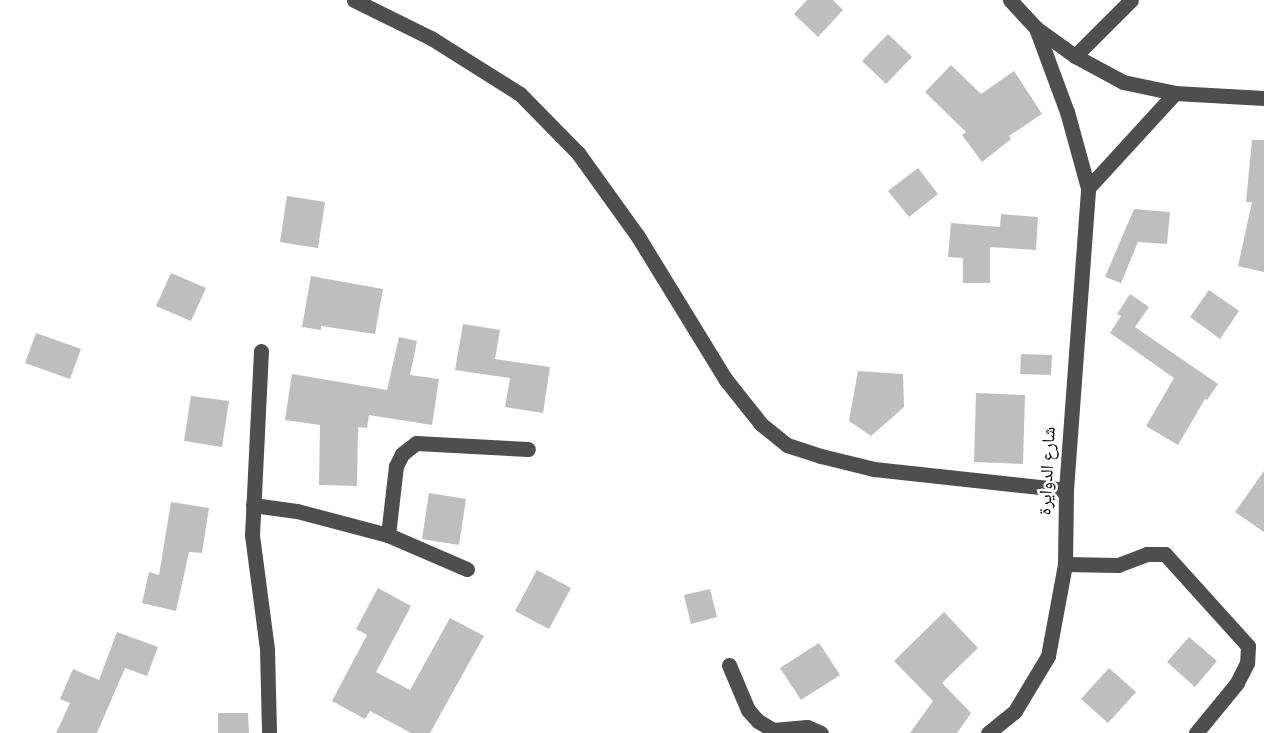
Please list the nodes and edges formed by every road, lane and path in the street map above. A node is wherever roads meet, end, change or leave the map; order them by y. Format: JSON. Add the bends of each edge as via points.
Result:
{"nodes":[{"id":1,"x":354,"y":0,"type":"edge"},
{"id":2,"x":1010,"y":0,"type":"edge"},
{"id":3,"x":1131,"y":0,"type":"edge"},
{"id":4,"x":1036,"y":28,"type":"junction"},
{"id":5,"x":1075,"y":56,"type":"junction"},
{"id":6,"x":1175,"y":93,"type":"junction"},
{"id":7,"x":1264,"y":98,"type":"edge"},
{"id":8,"x":1088,"y":188,"type":"junction"},
{"id":9,"x":261,"y":351,"type":"dead end"},
{"id":10,"x":528,"y":449,"type":"dead end"},
{"id":11,"x":1066,"y":490,"type":"junction"},
{"id":12,"x":253,"y":505,"type":"junction"},
{"id":13,"x":388,"y":535,"type":"junction"},
{"id":14,"x":1065,"y":564,"type":"junction"},
{"id":15,"x":467,"y":569,"type":"dead end"},
{"id":16,"x":729,"y":665,"type":"dead end"},
{"id":17,"x":269,"y":733,"type":"edge"},
{"id":18,"x":274,"y":733,"type":"edge"},
{"id":19,"x":821,"y":733,"type":"edge"},
{"id":20,"x":988,"y":733,"type":"edge"},
{"id":21,"x":1196,"y":733,"type":"edge"}],
"edges":[{"from":1,"to":11,"type":"street","via":[[430,38],[520,94],[578,153],[637,235],[726,380],[761,424],[787,444],[874,469]]},
{"from":2,"to":4,"type":"street"},
{"from":3,"to":5,"type":"street"},
{"from":4,"to":5,"type":"street"},
{"from":4,"to":8,"type":"street","name":"شارع الدوايرة","via":[[1067,112]]},
{"from":5,"to":6,"type":"street","via":[[1123,82]]},
{"from":6,"to":7,"type":"street"},
{"from":6,"to":8,"type":"street"},
{"from":8,"to":11,"type":"street","name":"شارع الدوايرة"},
{"from":9,"to":12,"type":"street"},
{"from":10,"to":13,"type":"street","via":[[416,443],[402,454],[396,466]]},
{"from":11,"to":14,"type":"street","name":"شارع الدوايرة"},
{"from":12,"to":13,"type":"street","via":[[297,511]]},
{"from":12,"to":17,"type":"street","via":[[252,535],[267,649]]},
{"from":13,"to":15,"type":"street"},
{"from":14,"to":20,"type":"street","name":"شارع الدوايرة","via":[[1048,656],[1015,711]]},
{"from":14,"to":21,"type":"street","via":[[1118,565],[1147,554],[1165,554],[1248,646],[1247,663],[1237,683]]},
{"from":16,"to":19,"type":"street","via":[[748,710],[758,721],[774,730],[807,727]]},
{"from":17,"to":18,"type":"street"}]}
